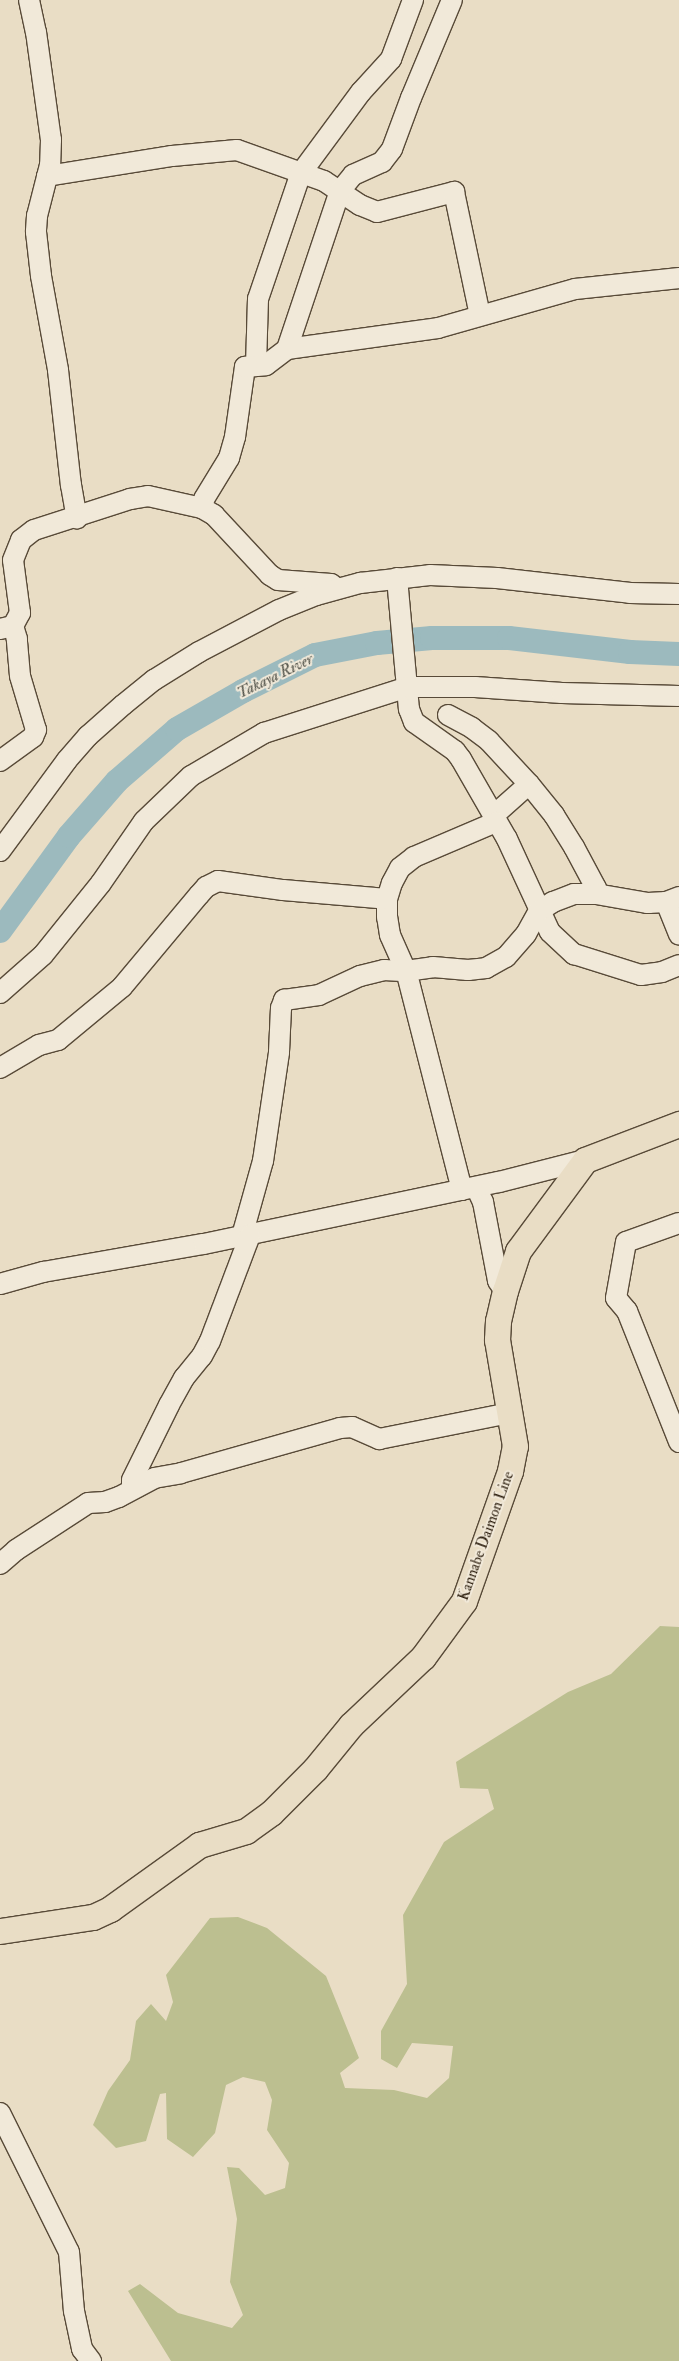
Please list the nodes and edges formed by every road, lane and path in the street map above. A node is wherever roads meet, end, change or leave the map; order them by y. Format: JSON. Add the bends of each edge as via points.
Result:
{"nodes":[{"id":1,"x":29,"y":0,"type":"edge"},
{"id":2,"x":413,"y":0,"type":"edge"},
{"id":3,"x":452,"y":0,"type":"edge"},
{"id":4,"x":301,"y":173,"type":"junction"},
{"id":5,"x":46,"y":176,"type":"junction"},
{"id":6,"x":340,"y":191,"type":"junction"},
{"id":7,"x":679,"y":278,"type":"edge"},
{"id":8,"x":480,"y":316,"type":"junction"},
{"id":9,"x":287,"y":349,"type":"junction"},
{"id":10,"x":256,"y":366,"type":"junction"},
{"id":11,"x":202,"y":508,"type":"junction"},
{"id":12,"x":77,"y":518,"type":"junction"},
{"id":13,"x":397,"y":580,"type":"junction"},
{"id":14,"x":337,"y":588,"type":"junction"},
{"id":15,"x":679,"y":594,"type":"edge"},
{"id":16,"x":6,"y":628,"type":"edge"},
{"id":17,"x":408,"y":684,"type":"junction"},
{"id":18,"x":679,"y":696,"type":"edge"},
{"id":19,"x":448,"y":716,"type":"dead end"},
{"id":20,"x":0,"y":761,"type":"edge"},
{"id":21,"x":529,"y":784,"type":"junction"},
{"id":22,"x":495,"y":819,"type":"junction"},
{"id":23,"x":0,"y":851,"type":"edge"},
{"id":24,"x":596,"y":894,"type":"junction"},
{"id":25,"x":388,"y":899,"type":"junction"},
{"id":26,"x":673,"y":900,"type":"edge"},
{"id":27,"x":539,"y":911,"type":"junction"},
{"id":28,"x":679,"y":935,"type":"edge"},
{"id":29,"x":679,"y":965,"type":"edge"},
{"id":30,"x":406,"y":971,"type":"junction"},
{"id":31,"x":0,"y":993,"type":"edge"},
{"id":32,"x":0,"y":1068,"type":"edge"},
{"id":33,"x":679,"y":1124,"type":"edge"},
{"id":34,"x":585,"y":1160,"type":"junction"},
{"id":35,"x":469,"y":1188,"type":"junction"},
{"id":36,"x":679,"y":1224,"type":"edge"},
{"id":37,"x":246,"y":1236,"type":"junction"},
{"id":38,"x":0,"y":1284,"type":"edge"},
{"id":39,"x":505,"y":1290,"type":"junction"},
{"id":40,"x":509,"y":1412,"type":"junction"},
{"id":41,"x":679,"y":1442,"type":"edge"},
{"id":42,"x":132,"y":1488,"type":"junction"},
{"id":43,"x":0,"y":1564,"type":"edge"},
{"id":44,"x":0,"y":1931,"type":"edge"},
{"id":45,"x":0,"y":2113,"type":"edge"},
{"id":46,"x":91,"y":2361,"type":"edge"}],
"edges":[{"from":1,"to":5,"type":"street","via":[[51,140]]},
{"from":2,"to":4,"type":"street","via":[[391,59],[361,92]]},
{"from":3,"to":6,"type":"street","via":[[392,149],[382,162],[353,175]]},
{"from":4,"to":5,"type":"street","via":[[238,150],[172,156]]},
{"from":4,"to":6,"type":"street"},
{"from":4,"to":10,"type":"street","via":[[258,299]]},
{"from":5,"to":12,"type":"street","via":[[36,232]]},
{"from":6,"to":8,"type":"street","via":[[377,212],[454,192]]},
{"from":6,"to":9,"type":"street"},
{"from":7,"to":8,"type":"street","via":[[576,289]]},
{"from":8,"to":9,"type":"street","via":[[438,328]]},
{"from":9,"to":10,"type":"street","via":[[266,365]]},
{"from":10,"to":11,"type":"street","via":[[246,368],[229,458],[204,499]]},
{"from":11,"to":12,"type":"street","via":[[148,496]]},
{"from":11,"to":14,"type":"street","via":[[214,515],[278,580],[331,584]]},
{"from":12,"to":16,"type":"street","via":[[34,530],[21,540],[13,560],[20,613]]},
{"from":13,"to":14,"type":"street"},
{"from":13,"to":15,"type":"street","via":[[430,574],[630,593]]},
{"from":13,"to":17,"type":"street"},
{"from":14,"to":23,"type":"street","via":[[278,610],[236,631],[154,680],[88,736],[41,793]]},
{"from":16,"to":20,"type":"street","via":[[17,639],[20,676],[36,730],[33,737]]},
{"from":17,"to":18,"type":"street"},
{"from":17,"to":22,"type":"street","via":[[414,722],[455,751]]},
{"from":17,"to":31,"type":"street","via":[[264,733],[191,776],[144,821],[101,883],[43,955]]},
{"from":19,"to":21,"type":"street","via":[[489,741]]},
{"from":21,"to":22,"type":"street"},
{"from":21,"to":24,"type":"street","via":[[574,846]]},
{"from":22,"to":25,"type":"street","via":[[400,868]]},
{"from":22,"to":27,"type":"street"},
{"from":24,"to":26,"type":"street","via":[[648,903]]},
{"from":24,"to":27,"type":"street","via":[[574,894]]},
{"from":25,"to":30,"type":"street","via":[[390,935]]},
{"from":25,"to":32,"type":"street","via":[[218,881],[206,887],[122,987],[58,1040],[39,1045]]},
{"from":26,"to":28,"type":"street"},
{"from":27,"to":29,"type":"street","via":[[550,932],[574,954],[641,974],[662,972]]},
{"from":27,"to":30,"type":"street","via":[[526,934],[506,957],[486,968],[433,967]]},
{"from":30,"to":35,"type":"street"},
{"from":30,"to":37,"type":"street","via":[[384,970],[360,976],[319,995],[284,1000],[263,1161]]},
{"from":33,"to":34,"type":"main road"},
{"from":34,"to":35,"type":"street"},
{"from":34,"to":39,"type":"main road","name":"Kannabe Daimon Line","via":[[518,1252]]},
{"from":35,"to":37,"type":"street"},
{"from":35,"to":39,"type":"street","via":[[483,1202],[498,1281]]},
{"from":36,"to":41,"type":"street","via":[[626,1242],[616,1298],[626,1311]]},
{"from":37,"to":38,"type":"street","via":[[43,1272]]},
{"from":37,"to":42,"type":"street","via":[[210,1341],[169,1405],[132,1480]]},
{"from":39,"to":40,"type":"main road","name":"Kannabe Daimon Line","via":[[497,1340]]},
{"from":40,"to":42,"type":"street","via":[[379,1439],[352,1426],[340,1428],[154,1478]]},
{"from":40,"to":44,"type":"main road","name":"Kannabe Daimon Line","via":[[515,1446],[510,1471],[464,1601],[423,1657],[351,1725],[271,1813],[246,1832],[199,1845],[110,1909],[93,1917]]},
{"from":42,"to":43,"type":"street","via":[[119,1497],[88,1503]]},
{"from":45,"to":46,"type":"street","via":[[69,2252],[74,2311],[82,2349]]}]}
